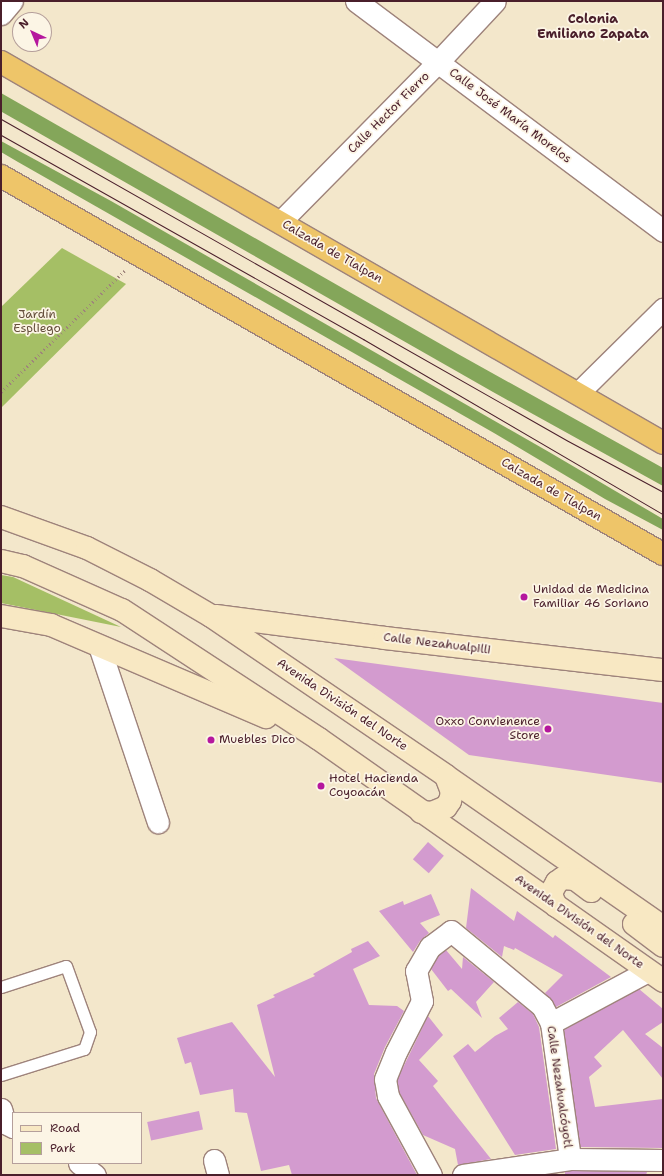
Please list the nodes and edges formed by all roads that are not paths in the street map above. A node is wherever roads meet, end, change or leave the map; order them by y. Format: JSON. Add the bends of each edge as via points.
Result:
{"nodes":[{"id":1,"x":12,"y":1,"type":"edge"},
{"id":2,"x":356,"y":1,"type":"edge"},
{"id":3,"x":494,"y":1,"type":"edge"},
{"id":4,"x":1,"y":14,"type":"edge"},
{"id":5,"x":1,"y":62,"type":"edge"},
{"id":6,"x":438,"y":62,"type":"junction"},
{"id":7,"x":1,"y":176,"type":"edge"},
{"id":8,"x":280,"y":222,"type":"junction"},
{"id":9,"x":663,"y":231,"type":"edge"},
{"id":10,"x":663,"y":309,"type":"edge"},
{"id":11,"x":578,"y":393,"type":"junction"},
{"id":12,"x":663,"y":443,"type":"edge"},
{"id":13,"x":1,"y":517,"type":"edge"},
{"id":14,"x":663,"y":554,"type":"edge"},
{"id":15,"x":1,"y":561,"type":"edge"},
{"id":16,"x":1,"y":616,"type":"edge"},
{"id":17,"x":211,"y":616,"type":"junction"},
{"id":18,"x":99,"y":646,"type":"junction"},
{"id":19,"x":663,"y":670,"type":"edge"},
{"id":20,"x":318,"y":739,"type":"junction"},
{"id":21,"x":446,"y":776,"type":"junction"},
{"id":22,"x":421,"y":812,"type":"junction"},
{"id":23,"x":158,"y":822,"type":"dead end"},
{"id":24,"x":556,"y":906,"type":"junction"},
{"id":25,"x":663,"y":928,"type":"edge"},
{"id":26,"x":663,"y":946,"type":"edge"},
{"id":27,"x":655,"y":976,"type":"edge"},
{"id":28,"x":1,"y":987,"type":"edge"},
{"id":29,"x":552,"y":1023,"type":"junction"},
{"id":30,"x":1,"y":1075,"type":"edge"},
{"id":31,"x":570,"y":1159,"type":"junction"},
{"id":32,"x":663,"y":1160,"type":"edge"},
{"id":33,"x":80,"y":1164,"type":"edge"},
{"id":34,"x":95,"y":1175,"type":"edge"},
{"id":35,"x":431,"y":1175,"type":"edge"},
{"id":36,"x":463,"y":1175,"type":"edge"}],
"edges":[{"from":1,"to":4,"type":"street"},
{"from":2,"to":6,"type":"street","name":"Calle José María Morelos"},
{"from":3,"to":6,"type":"street","name":"Calle Hector Fierro"},
{"from":5,"to":8,"type":"highway","name":"Calzada de Tlalpan"},
{"from":6,"to":8,"type":"street","name":"Calle Hector Fierro"},
{"from":6,"to":9,"type":"street","name":"Calle José María Morelos"},
{"from":7,"to":14,"type":"highway","name":"Calzada de Tlalpan"},
{"from":8,"to":11,"type":"highway","name":"Calzada de Tlalpan"},
{"from":10,"to":11,"type":"street"},
{"from":11,"to":12,"type":"highway","name":"Calzada de Tlalpan"},
{"from":13,"to":17,"type":"main road","name":"Avenida División del Norte","via":[[87,548],[150,580]]},
{"from":15,"to":20,"type":"main road","name":"Avenida División del Norte","via":[[23,566],[122,610]]},
{"from":16,"to":18,"type":"main road","name":"Avenida División del Norte","via":[[51,625]]},
{"from":17,"to":19,"type":"main road","name":"Calle Nezahualpilli"},
{"from":17,"to":21,"type":"main road","name":"Avenida División del Norte"},
{"from":18,"to":20,"type":"main road","name":"Avenida División del Norte"},
{"from":18,"to":23,"type":"street"},
{"from":20,"to":22,"type":"main road","name":"Avenida División del Norte"},
{"from":21,"to":22,"type":"main road","via":[[452,792],[450,801],[432,814]]},
{"from":21,"to":25,"type":"main road","name":"Avenida División del Norte"},
{"from":22,"to":24,"type":"main road","name":"Avenida División del Norte"},
{"from":24,"to":26,"type":"main road","via":[[552,897],[554,886],[563,878],[575,879]]},
{"from":24,"to":27,"type":"main road","name":"Avenida División del Norte"},
{"from":27,"to":29,"type":"street"},
{"from":28,"to":30,"type":"lane","via":[[66,966],[90,1032],[84,1049]]},
{"from":29,"to":31,"type":"street","name":"Calle Nezahualcóyotl"},
{"from":29,"to":35,"type":"street","name":"Calle Nezahualcóyotl","via":[[542,1006],[451,931],[430,947],[416,971],[422,1001],[385,1079],[388,1096]]},
{"from":31,"to":32,"type":"street"},
{"from":31,"to":36,"type":"street"},
{"from":33,"to":34,"type":"street"}]}
